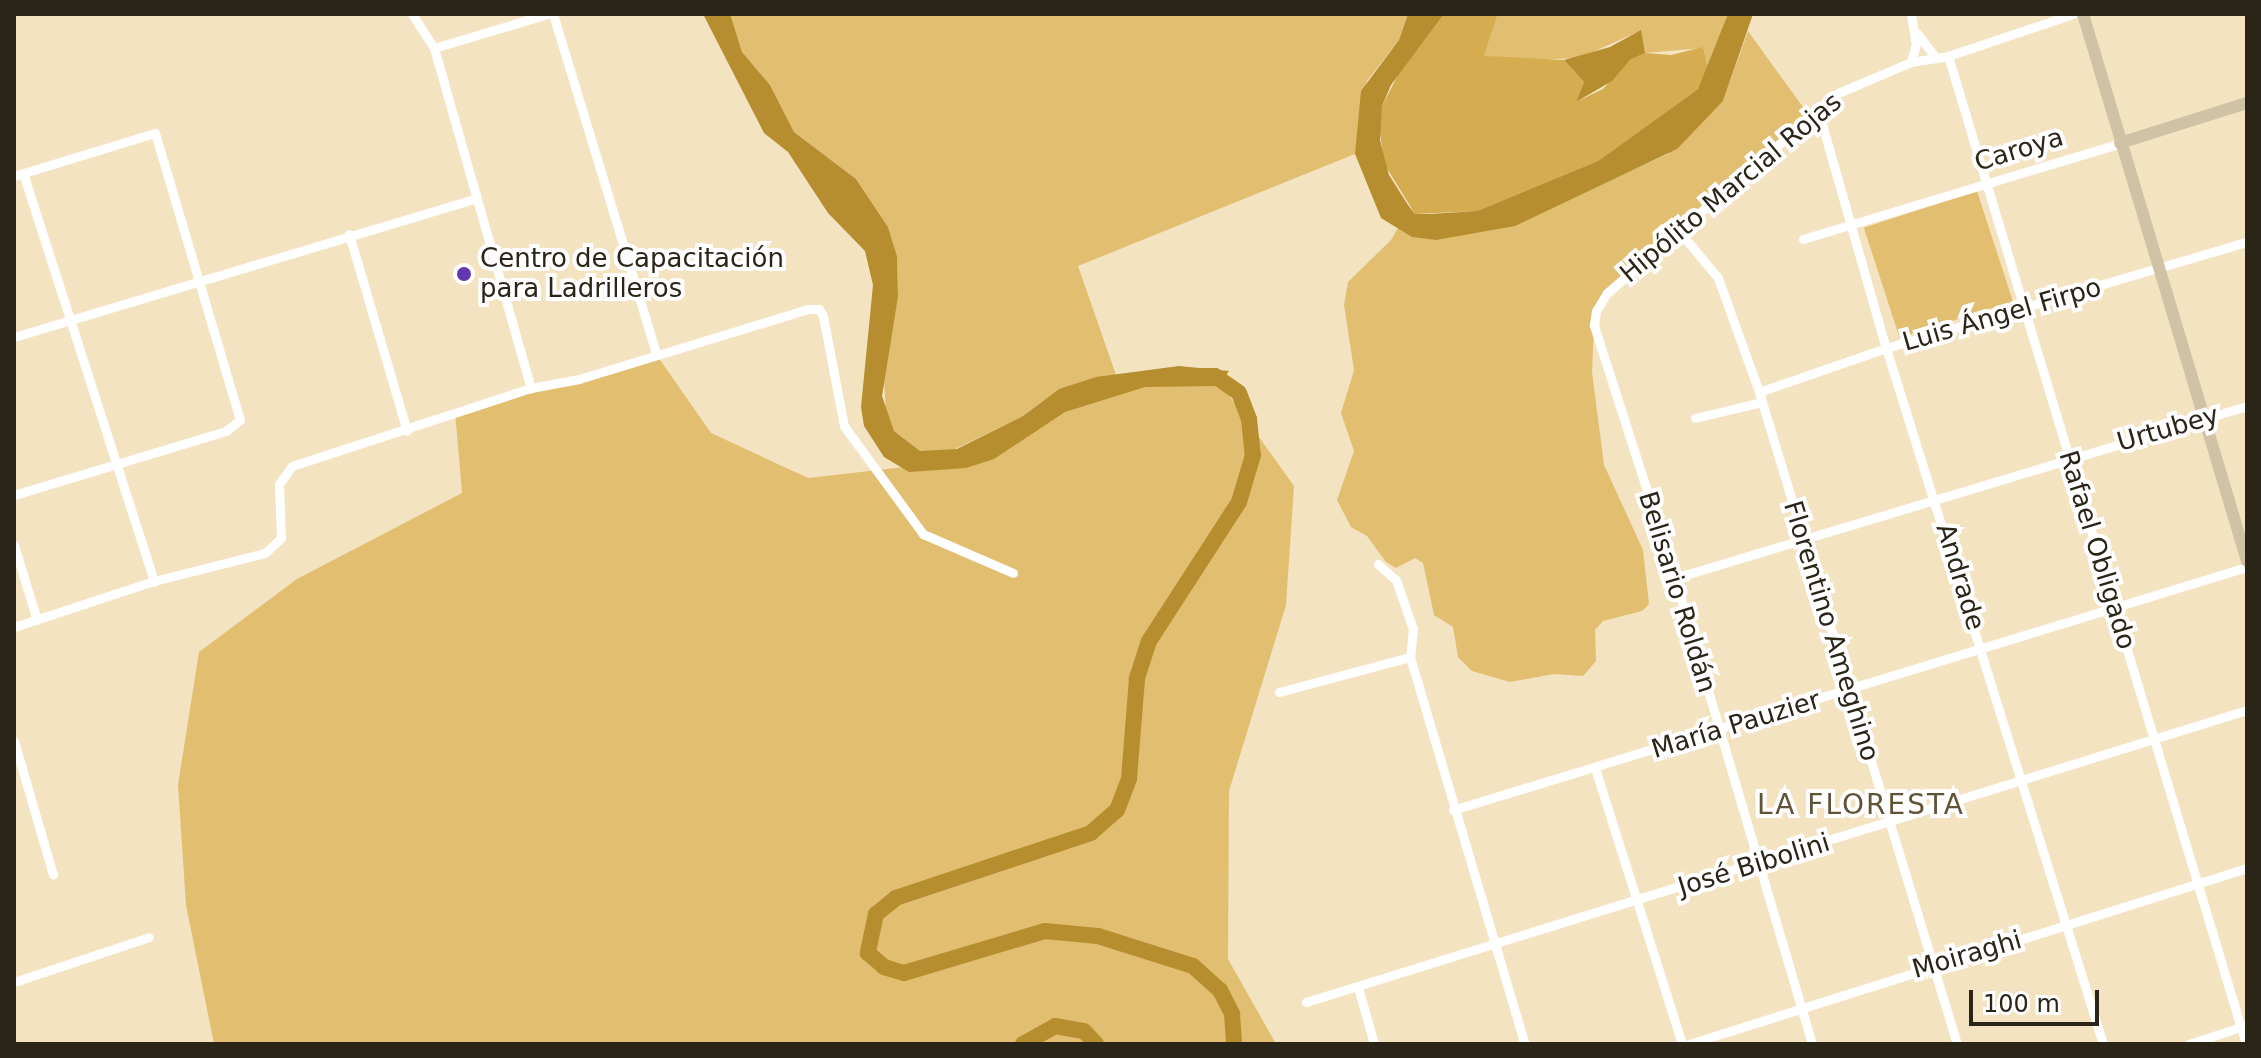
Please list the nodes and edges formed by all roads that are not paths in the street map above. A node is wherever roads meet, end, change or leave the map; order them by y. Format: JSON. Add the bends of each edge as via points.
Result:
{"nodes":[{"id":1,"x":412,"y":14,"type":"edge"},
{"id":2,"x":550,"y":14,"type":"edge"},
{"id":3,"x":1911,"y":14,"type":"edge"},
{"id":4,"x":2073,"y":14,"type":"edge"},
{"id":5,"x":2083,"y":14,"type":"edge"},
{"id":6,"x":1915,"y":30,"type":"junction"},
{"id":7,"x":434,"y":48,"type":"junction"},
{"id":8,"x":1948,"y":56,"type":"junction"},
{"id":9,"x":1936,"y":58,"type":"junction"},
{"id":10,"x":1911,"y":62,"type":"junction"},
{"id":11,"x":2247,"y":103,"type":"edge"},
{"id":12,"x":1818,"y":110,"type":"junction"},
{"id":13,"x":2120,"y":143,"type":"junction"},
{"id":14,"x":19,"y":175,"type":"edge"},
{"id":15,"x":1985,"y":184,"type":"junction"},
{"id":16,"x":476,"y":198,"type":"junction"},
{"id":17,"x":1851,"y":225,"type":"junction"},
{"id":18,"x":1679,"y":231,"type":"junction"},
{"id":19,"x":349,"y":234,"type":"junction"},
{"id":20,"x":1803,"y":239,"type":"dead end"},
{"id":21,"x":2247,"y":242,"type":"edge"},
{"id":22,"x":2158,"y":270,"type":"junction"},
{"id":23,"x":201,"y":280,"type":"junction"},
{"id":24,"x":2023,"y":311,"type":"junction"},
{"id":25,"x":68,"y":321,"type":"junction"},
{"id":26,"x":1594,"y":325,"type":"joint"},
{"id":27,"x":14,"y":337,"type":"edge"},
{"id":28,"x":1886,"y":348,"type":"junction"},
{"id":29,"x":656,"y":354,"type":"junction"},
{"id":30,"x":531,"y":388,"type":"junction"},
{"id":31,"x":1760,"y":397,"type":"junction"},
{"id":32,"x":2247,"y":406,"type":"edge"},
{"id":33,"x":1695,"y":418,"type":"dead end"},
{"id":34,"x":2203,"y":419,"type":"junction"},
{"id":35,"x":407,"y":431,"type":"junction"},
{"id":36,"x":2068,"y":458,"type":"junction"},
{"id":37,"x":114,"y":465,"type":"junction"},
{"id":38,"x":14,"y":495,"type":"edge"},
{"id":39,"x":1935,"y":497,"type":"junction"},
{"id":40,"x":1803,"y":541,"type":"junction"},
{"id":41,"x":14,"y":545,"type":"edge"},
{"id":42,"x":1378,"y":564,"type":"dead end"},
{"id":43,"x":2247,"y":564,"type":"edge"},
{"id":44,"x":1013,"y":573,"type":"dead end"},
{"id":45,"x":1675,"y":578,"type":"junction"},
{"id":46,"x":154,"y":581,"type":"junction"},
{"id":47,"x":2115,"y":604,"type":"junction"},
{"id":48,"x":37,"y":620,"type":"junction"},
{"id":49,"x":14,"y":627,"type":"edge"},
{"id":50,"x":1982,"y":647,"type":"junction"},
{"id":51,"x":1410,"y":657,"type":"junction"},
{"id":52,"x":1849,"y":690,"type":"junction"},
{"id":53,"x":1279,"y":692,"type":"dead end"},
{"id":54,"x":2247,"y":710,"type":"edge"},
{"id":55,"x":1720,"y":731,"type":"junction"},
{"id":56,"x":2153,"y":739,"type":"junction"},
{"id":57,"x":15,"y":745,"type":"edge"},
{"id":58,"x":1595,"y":768,"type":"junction"},
{"id":59,"x":2023,"y":782,"type":"junction"},
{"id":60,"x":1453,"y":810,"type":"junction"},
{"id":61,"x":1891,"y":823,"type":"junction"},
{"id":62,"x":1758,"y":863,"type":"junction"},
{"id":63,"x":2247,"y":868,"type":"edge"},
{"id":64,"x":53,"y":874,"type":"dead end"},
{"id":65,"x":2197,"y":884,"type":"junction"},
{"id":66,"x":1635,"y":901,"type":"junction"},
{"id":67,"x":2067,"y":926,"type":"junction"},
{"id":68,"x":149,"y":937,"type":"dead end"},
{"id":69,"x":1494,"y":941,"type":"junction"},
{"id":70,"x":1932,"y":965,"type":"junction"},
{"id":71,"x":14,"y":982,"type":"edge"},
{"id":72,"x":1358,"y":987,"type":"junction"},
{"id":73,"x":1306,"y":1002,"type":"dead end"},
{"id":74,"x":1801,"y":1005,"type":"junction"},
{"id":75,"x":2244,"y":1026,"type":"edge"},
{"id":76,"x":1374,"y":1044,"type":"edge"},
{"id":77,"x":1525,"y":1044,"type":"edge"},
{"id":78,"x":1682,"y":1044,"type":"edge"},
{"id":79,"x":1689,"y":1044,"type":"edge"},
{"id":80,"x":1812,"y":1044,"type":"edge"},
{"id":81,"x":1957,"y":1044,"type":"edge"},
{"id":82,"x":2103,"y":1044,"type":"edge"},
{"id":83,"x":2189,"y":1044,"type":"edge"},
{"id":84,"x":2246,"y":1044,"type":"edge"}],
"edges":[{"from":1,"to":7,"type":"street"},
{"from":2,"to":7,"type":"street"},
{"from":2,"to":29,"type":"street"},
{"from":3,"to":6,"type":"street"},
{"from":4,"to":8,"type":"street","name":"Hipólito Marcial Rojas"},
{"from":5,"to":13,"type":"main road"},
{"from":6,"to":9,"type":"street"},
{"from":6,"to":10,"type":"street"},
{"from":7,"to":16,"type":"street"},
{"from":8,"to":9,"type":"street","name":"Hipólito Marcial Rojas"},
{"from":8,"to":15,"type":"street","name":"Rafael Obligado"},
{"from":9,"to":10,"type":"street","name":"Hipólito Marcial Rojas"},
{"from":10,"to":12,"type":"street","name":"Hipólito Marcial Rojas","via":[[1838,93]]},
{"from":11,"to":13,"type":"main road","name":"Caroya"},
{"from":12,"to":17,"type":"street","name":"Andrade"},
{"from":12,"to":18,"type":"street","name":"Hipólito Marcial Rojas"},
{"from":13,"to":15,"type":"street","name":"Caroya"},
{"from":13,"to":22,"type":"main road"},
{"from":14,"to":23,"type":"street","via":[[155,133]]},
{"from":14,"to":25,"type":"street"},
{"from":15,"to":17,"type":"street","name":"Caroya"},
{"from":15,"to":24,"type":"street","name":"Rafael Obligado"},
{"from":16,"to":19,"type":"street"},
{"from":16,"to":30,"type":"street"},
{"from":17,"to":20,"type":"street","name":"Caroya"},
{"from":17,"to":28,"type":"street","name":"Andrade"},
{"from":18,"to":26,"type":"street","name":"Hipólito Marcial Rojas","via":[[1607,293]]},
{"from":18,"to":31,"type":"street","name":"Florentino Ameghino","via":[[1718,278]]},
{"from":19,"to":23,"type":"street"},
{"from":19,"to":35,"type":"street"},
{"from":21,"to":22,"type":"street","name":"Luis Ángel Firpo"},
{"from":22,"to":24,"type":"street","name":"Luis Ángel Firpo"},
{"from":22,"to":34,"type":"main road"},
{"from":23,"to":25,"type":"street"},
{"from":23,"to":37,"type":"street","via":[[240,420],[226,431]]},
{"from":24,"to":28,"type":"street","name":"Luis Ángel Firpo"},
{"from":24,"to":36,"type":"street","name":"Rafael Obligado"},
{"from":25,"to":27,"type":"street"},
{"from":25,"to":37,"type":"street"},
{"from":26,"to":45,"type":"street","name":"Belisario Roldán"},
{"from":28,"to":31,"type":"street","name":"Luis Ángel Firpo"},
{"from":28,"to":39,"type":"street","name":"Andrade"},
{"from":29,"to":30,"type":"street"},
{"from":29,"to":44,"type":"street","via":[[819,309],[844,426],[860,450],[923,534]]},
{"from":30,"to":35,"type":"street"},
{"from":31,"to":33,"type":"street","name":"Luis Ángel Firpo"},
{"from":31,"to":40,"type":"street","name":"Florentino Ameghino"},
{"from":32,"to":34,"type":"street","name":"Urtubey"},
{"from":34,"to":36,"type":"street","name":"Urtubey"},
{"from":34,"to":43,"type":"main road"},
{"from":35,"to":46,"type":"street","via":[[292,466],[279,484],[281,538],[265,553]]},
{"from":36,"to":39,"type":"street","name":"Urtubey"},
{"from":36,"to":47,"type":"street","name":"Rafael Obligado"},
{"from":37,"to":38,"type":"street"},
{"from":37,"to":46,"type":"street"},
{"from":39,"to":40,"type":"street","name":"Urtubey"},
{"from":39,"to":50,"type":"street","name":"Andrade"},
{"from":40,"to":45,"type":"street","name":"Urtubey"},
{"from":40,"to":52,"type":"street","name":"Florentino Ameghino"},
{"from":41,"to":48,"type":"street"},
{"from":42,"to":51,"type":"street","via":[[1396,580],[1413,629]]},
{"from":43,"to":47,"type":"street","name":"María Pauzier"},
{"from":45,"to":55,"type":"street","name":"Belisario Roldán"},
{"from":46,"to":48,"type":"street"},
{"from":47,"to":50,"type":"street","name":"María Pauzier"},
{"from":47,"to":56,"type":"street","name":"Rafael Obligado"},
{"from":48,"to":49,"type":"street"},
{"from":50,"to":52,"type":"street","name":"María Pauzier"},
{"from":50,"to":59,"type":"street","name":"Andrade"},
{"from":51,"to":53,"type":"street"},
{"from":51,"to":60,"type":"street"},
{"from":52,"to":55,"type":"street","name":"María Pauzier"},
{"from":52,"to":61,"type":"street","name":"Florentino Ameghino"},
{"from":54,"to":56,"type":"street","name":"José Bibolini"},
{"from":55,"to":58,"type":"street","name":"María Pauzier"},
{"from":55,"to":62,"type":"street","name":"Belisario Roldán"},
{"from":56,"to":59,"type":"street","name":"José Bibolini"},
{"from":56,"to":65,"type":"street","name":"Rafael Obligado"},
{"from":57,"to":64,"type":"street"},
{"from":58,"to":60,"type":"street","name":"María Pauzier"},
{"from":58,"to":66,"type":"street"},
{"from":59,"to":61,"type":"street","name":"José Bibolini"},
{"from":59,"to":67,"type":"street","name":"Andrade"},
{"from":60,"to":69,"type":"street"},
{"from":61,"to":62,"type":"street","name":"José Bibolini"},
{"from":61,"to":70,"type":"street","name":"Florentino Ameghino"},
{"from":62,"to":66,"type":"street","name":"José Bibolini"},
{"from":62,"to":74,"type":"street","name":"Belisario Roldán"},
{"from":63,"to":65,"type":"street","name":"Moiraghi"},
{"from":65,"to":67,"type":"street","name":"Moiraghi"},
{"from":65,"to":75,"type":"street","name":"Rafael Obligado"},
{"from":66,"to":69,"type":"street","name":"José Bibolini"},
{"from":66,"to":78,"type":"street"},
{"from":67,"to":70,"type":"street","name":"Moiraghi"},
{"from":67,"to":82,"type":"street","name":"Andrade"},
{"from":68,"to":71,"type":"street"},
{"from":69,"to":72,"type":"street","name":"José Bibolini"},
{"from":69,"to":77,"type":"street"},
{"from":70,"to":74,"type":"street","name":"Moiraghi"},
{"from":70,"to":81,"type":"street","name":"Florentino Ameghino"},
{"from":72,"to":73,"type":"street","name":"José Bibolini"},
{"from":72,"to":76,"type":"street"},
{"from":74,"to":79,"type":"street","name":"Moiraghi"},
{"from":74,"to":80,"type":"street","name":"Belisario Roldán"},
{"from":75,"to":83,"type":"street"},
{"from":75,"to":84,"type":"street","name":"Rafael Obligado"}]}
